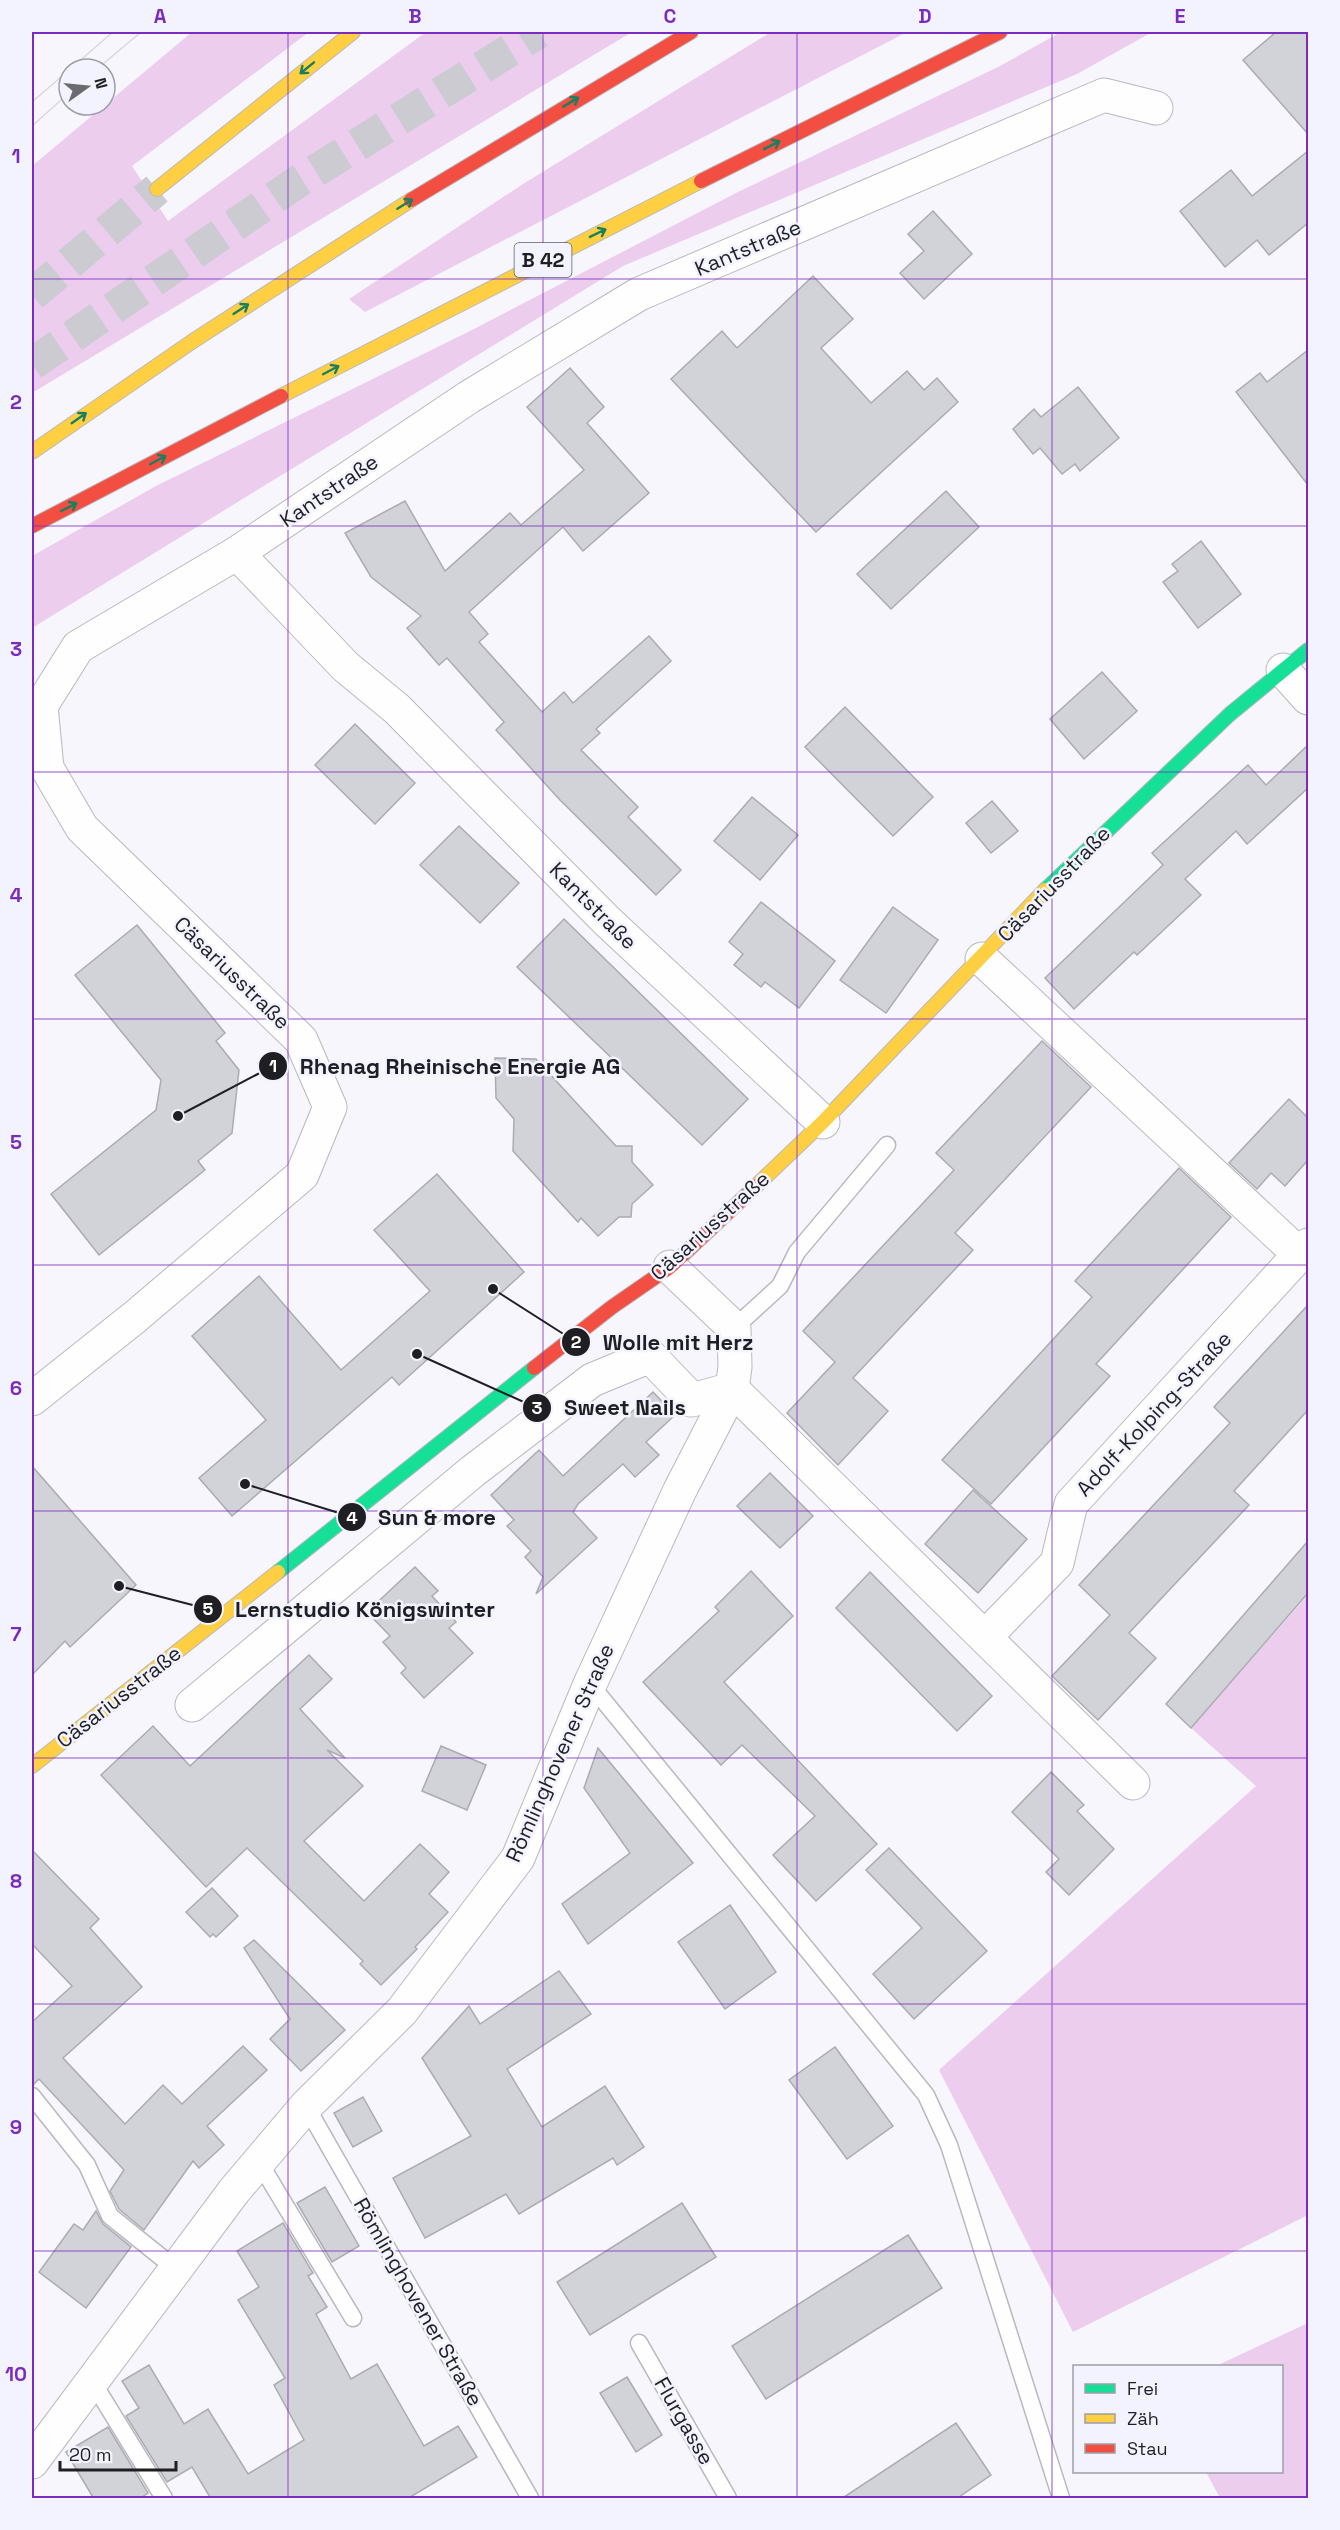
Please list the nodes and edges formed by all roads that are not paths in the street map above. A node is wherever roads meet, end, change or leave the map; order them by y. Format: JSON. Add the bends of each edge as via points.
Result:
{"nodes":[{"id":1,"x":353,"y":32,"type":"edge"},
{"id":2,"x":692,"y":32,"type":"edge"},
{"id":3,"x":1000,"y":32,"type":"edge"},
{"id":4,"x":1156,"y":108,"type":"dead end"},
{"id":5,"x":157,"y":189,"type":"tunnel mouth"},
{"id":6,"x":32,"y":452,"type":"edge"},
{"id":7,"x":32,"y":526,"type":"edge"},
{"id":8,"x":237,"y":553,"type":"junction"},
{"id":9,"x":1308,"y":650,"type":"edge"},
{"id":10,"x":1283,"y":670,"type":"junction"},
{"id":11,"x":1308,"y":698,"type":"edge"},
{"id":12,"x":982,"y":959,"type":"junction"},
{"id":13,"x":823,"y":1122,"type":"junction"},
{"id":14,"x":886,"y":1145,"type":"dead end"},
{"id":15,"x":1304,"y":1250,"type":"edge"},
{"id":16,"x":670,"y":1266,"type":"junction"},
{"id":17,"x":734,"y":1328,"type":"junction"},
{"id":18,"x":732,"y":1389,"type":"junction"},
{"id":19,"x":33,"y":1394,"type":"edge"},
{"id":20,"x":985,"y":1637,"type":"junction"},
{"id":21,"x":590,"y":1684,"type":"junction"},
{"id":22,"x":192,"y":1705,"type":"dead end"},
{"id":23,"x":32,"y":1766,"type":"edge"},
{"id":24,"x":1133,"y":1783,"type":"dead end"},
{"id":25,"x":32,"y":2096,"type":"edge"},
{"id":26,"x":306,"y":2106,"type":"junction"},
{"id":27,"x":259,"y":2162,"type":"junction"},
{"id":28,"x":176,"y":2269,"type":"junction"},
{"id":29,"x":353,"y":2318,"type":"dead end"},
{"id":30,"x":639,"y":2343,"type":"dead end"},
{"id":31,"x":92,"y":2381,"type":"junction"},
{"id":32,"x":32,"y":2462,"type":"edge"},
{"id":33,"x":164,"y":2499,"type":"edge"},
{"id":34,"x":530,"y":2499,"type":"edge"},
{"id":35,"x":728,"y":2499,"type":"edge"},
{"id":36,"x":1061,"y":2499,"type":"edge"}],
"edges":[{"from":1,"to":5,"type":"main road","one_way":true},
{"from":6,"to":2,"type":"main road","one_way":true,"via":[[319,258],[483,154]]},
{"from":7,"to":3,"type":"main road","number":"B 42","one_way":true,"via":[[510,277]]},
{"from":4,"to":8,"type":"street","name":"Kantstraße","via":[[1104,96],[639,294],[469,397]]},
{"from":8,"to":13,"type":"street","name":"Kantstraße","via":[[346,667],[397,709],[607,921]]},
{"from":8,"to":19,"type":"street","name":"Cäsariusstraße","via":[[78,647],[41,706],[47,768],[82,828],[301,1040],[330,1107],[302,1175],[135,1317]]},
{"from":9,"to":10,"type":"main road","name":"Cäsariusstraße"},
{"from":10,"to":11,"type":"street"},
{"from":10,"to":12,"type":"main road","name":"Cäsariusstraße","via":[[1082,854]]},
{"from":12,"to":13,"type":"main road","name":"Cäsariusstraße"},
{"from":12,"to":15,"type":"street","name":"Adolf-Kolping-Straße"},
{"from":13,"to":16,"type":"main road","name":"Cäsariusstraße"},
{"from":14,"to":17,"type":"lane","via":[[797,1252],[780,1286]]},
{"from":15,"to":20,"type":"street","name":"Adolf-Kolping-Straße","via":[[1071,1504],[1058,1563]]},
{"from":16,"to":17,"type":"street"},
{"from":16,"to":23,"type":"main road","name":"Cäsariusstraße","via":[[612,1306]]},
{"from":17,"to":18,"type":"street","name":"Römlinghovener Straße"},
{"from":18,"to":20,"type":"street"},
{"from":18,"to":21,"type":"street","name":"Römlinghovener Straße","via":[[680,1490]]},
{"from":18,"to":22,"type":"street","via":[[692,1400],[650,1356],[592,1380],[473,1471]]},
{"from":20,"to":24,"type":"street"},
{"from":21,"to":26,"type":"street","name":"Römlinghovener Straße","via":[[518,1858],[402,2012]]},
{"from":21,"to":36,"type":"lane","via":[[926,2095],[949,2145]]},
{"from":25,"to":28,"type":"lane","via":[[87,2165],[110,2216]]},
{"from":26,"to":27,"type":"street","name":"Römlinghovener Straße"},
{"from":26,"to":34,"type":"lane","name":"Römlinghovener Straße"},
{"from":27,"to":28,"type":"street","name":"Römlinghovener Straße"},
{"from":27,"to":29,"type":"lane"},
{"from":28,"to":31,"type":"street","name":"Römlinghovener Straße"},
{"from":30,"to":35,"type":"lane","name":"Flurgasse"},
{"from":31,"to":32,"type":"street","name":"Römlinghovener Straße"},
{"from":31,"to":33,"type":"lane"}]}
